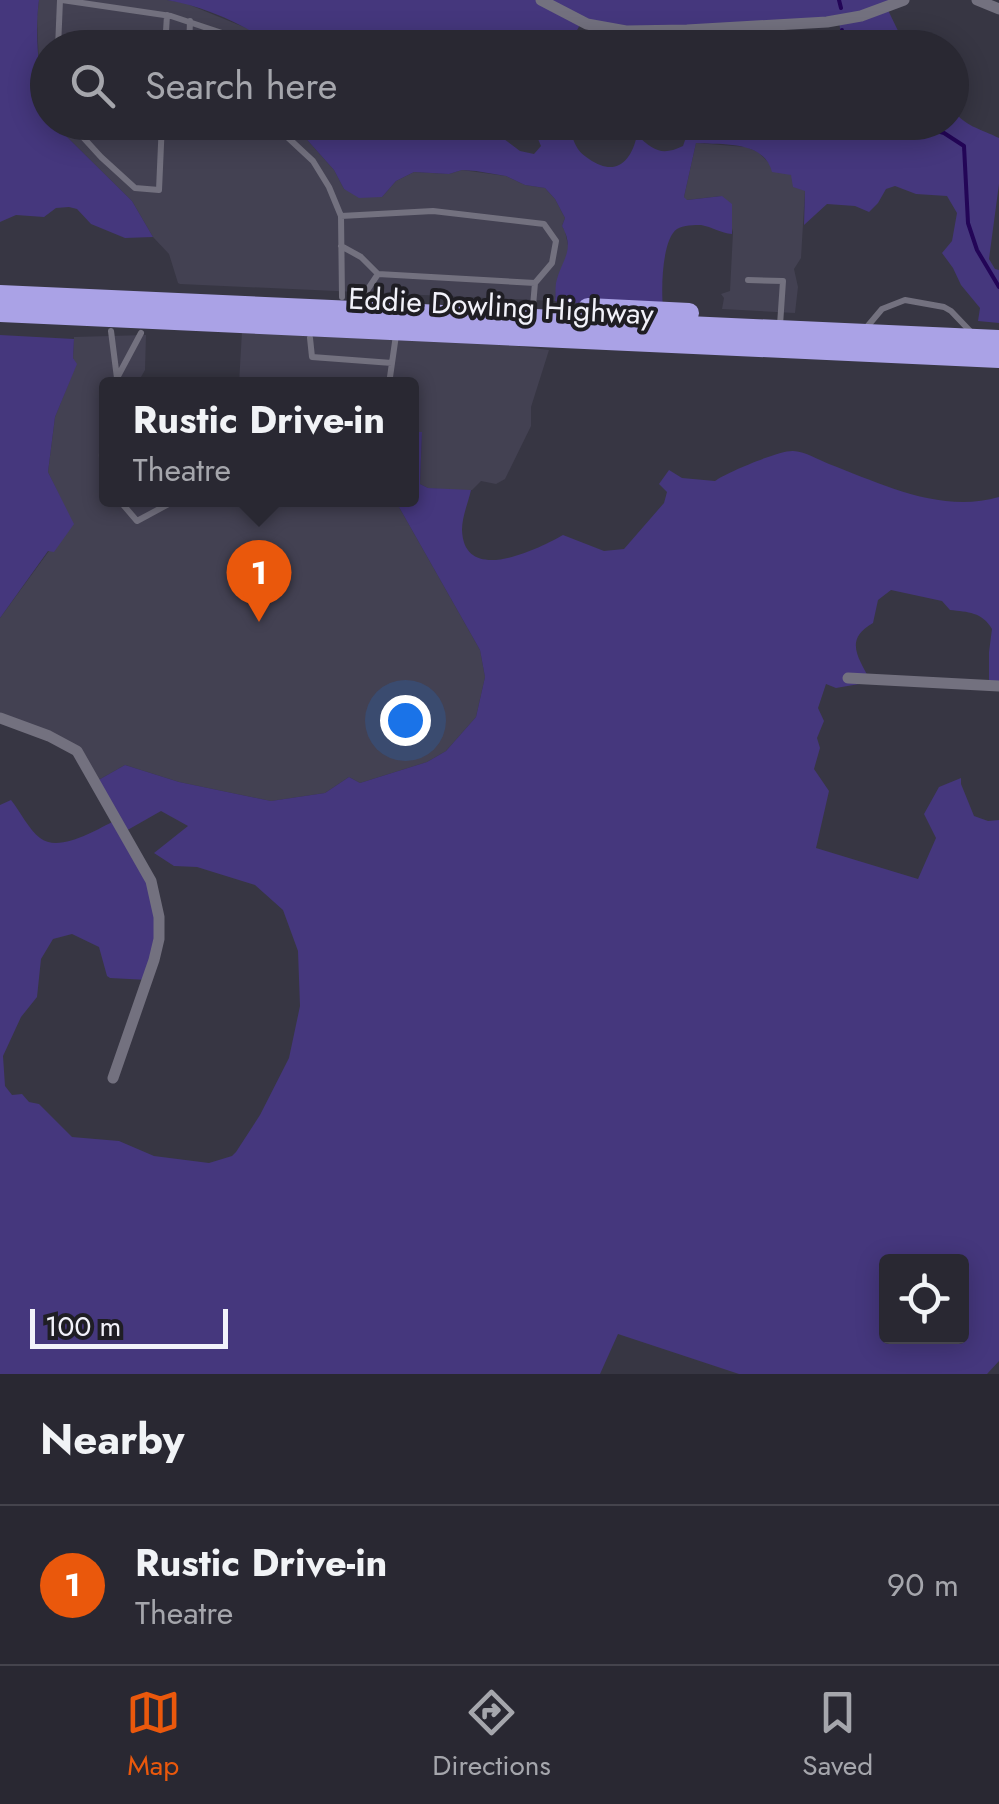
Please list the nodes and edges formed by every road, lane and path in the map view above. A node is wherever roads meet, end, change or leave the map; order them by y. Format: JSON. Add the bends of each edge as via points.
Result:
{"nodes":[{"id":1,"x":61,"y":0,"type":"edge"},
{"id":2,"x":542,"y":0,"type":"edge"},
{"id":3,"x":904,"y":0,"type":"edge"},
{"id":4,"x":977,"y":0,"type":"edge"},
{"id":5,"x":999,"y":9,"type":"edge"},
{"id":6,"x":167,"y":16,"type":"junction"},
{"id":7,"x":190,"y":21,"type":"junction"},
{"id":8,"x":59,"y":30,"type":"edge"},
{"id":9,"x":166,"y":30,"type":"edge"},
{"id":10,"x":189,"y":30,"type":"edge"},
{"id":11,"x":215,"y":30,"type":"edge"},
{"id":12,"x":621,"y":30,"type":"edge"},
{"id":13,"x":650,"y":30,"type":"edge"},
{"id":14,"x":85,"y":140,"type":"edge"},
{"id":15,"x":161,"y":140,"type":"edge"},
{"id":16,"x":290,"y":140,"type":"edge"},
{"id":17,"x":341,"y":216,"type":"junction"},
{"id":18,"x":342,"y":246,"type":"junction"},
{"id":19,"x":378,"y":274,"type":"junction"},
{"id":20,"x":748,"y":280,"type":"dead end"},
{"id":21,"x":0,"y":282,"type":"edge"},
{"id":22,"x":535,"y":283,"type":"junction"},
{"id":23,"x":0,"y":295,"type":"edge"},
{"id":24,"x":342,"y":297,"type":"junction"},
{"id":25,"x":366,"y":298,"type":"junction"},
{"id":26,"x":533,"y":306,"type":"junction"},
{"id":27,"x":0,"y":312,"type":"edge"},
{"id":28,"x":780,"y":325,"type":"junction"},
{"id":29,"x":0,"y":326,"type":"edge"},
{"id":30,"x":111,"y":331,"type":"junction"},
{"id":31,"x":140,"y":332,"type":"junction"},
{"id":32,"x":820,"y":332,"type":"junction"},
{"id":33,"x":405,"y":333,"type":"junction"},
{"id":34,"x":862,"y":334,"type":"junction"},
{"id":35,"x":310,"y":338,"type":"junction"},
{"id":36,"x":975,"y":338,"type":"junction"},
{"id":37,"x":999,"y":340,"type":"edge"},
{"id":38,"x":999,"y":358,"type":"edge"},
{"id":39,"x":392,"y":363,"type":"junction"},
{"id":40,"x":116,"y":377,"type":"edge"},
{"id":41,"x":118,"y":377,"type":"edge"},
{"id":42,"x":390,"y":377,"type":"edge"},
{"id":43,"x":125,"y":507,"type":"edge"},
{"id":44,"x":163,"y":507,"type":"edge"},
{"id":45,"x":848,"y":678,"type":"dead end"},
{"id":46,"x":999,"y":686,"type":"edge"},
{"id":47,"x":0,"y":718,"type":"edge"},
{"id":48,"x":113,"y":1078,"type":"dead end"}],
"edges":[{"from":1,"to":6,"type":"lane"},
{"from":1,"to":8,"type":"lane"},
{"from":2,"to":12,"type":"street","via":[[588,24]]},
{"from":3,"to":13,"type":"street","via":[[860,16],[795,24]]},
{"from":4,"to":5,"type":"street"},
{"from":6,"to":7,"type":"lane"},
{"from":6,"to":9,"type":"lane"},
{"from":7,"to":10,"type":"lane"},
{"from":7,"to":11,"type":"lane"},
{"from":14,"to":15,"type":"lane","via":[[136,188],[159,190]]},
{"from":16,"to":17,"type":"lane","via":[[313,161]]},
{"from":17,"to":18,"type":"lane"},
{"from":17,"to":22,"type":"lane","via":[[433,211],[544,224],[556,241],[552,263]]},
{"from":18,"to":19,"type":"lane"},
{"from":18,"to":24,"type":"lane"},
{"from":19,"to":22,"type":"lane"},
{"from":19,"to":25,"type":"lane"},
{"from":20,"to":28,"type":"lane","via":[[783,281]]},
{"from":21,"to":24,"type":"highway"},
{"from":22,"to":26,"type":"lane"},
{"from":23,"to":32,"type":"highway","name":"Eddie Dowling Highway"},
{"from":24,"to":25,"type":"highway"},
{"from":25,"to":26,"type":"highway"},
{"from":26,"to":28,"type":"highway","via":[[686,312]]},
{"from":27,"to":33,"type":"highway","name":"Eddie Dowling Highway"},
{"from":28,"to":32,"type":"highway"},
{"from":29,"to":30,"type":"highway"},
{"from":30,"to":31,"type":"highway"},
{"from":30,"to":40,"type":"lane"},
{"from":31,"to":35,"type":"highway"},
{"from":31,"to":41,"type":"lane"},
{"from":32,"to":34,"type":"highway","name":"Eddie Dowling Highway"},
{"from":33,"to":35,"type":"highway"},
{"from":33,"to":38,"type":"highway","name":"Eddie Dowling Highway"},
{"from":33,"to":39,"type":"lane"},
{"from":34,"to":36,"type":"highway","name":"Eddie Dowling Highway"},
{"from":34,"to":36,"type":"lane","via":[[882,310],[905,300],[951,311]]},
{"from":35,"to":39,"type":"lane","via":[[312,356]]},
{"from":36,"to":37,"type":"highway","name":"Eddie Dowling Highway"},
{"from":39,"to":42,"type":"lane"},
{"from":43,"to":44,"type":"lane","via":[[136,521]]},
{"from":45,"to":46,"type":"street"},
{"from":47,"to":48,"type":"street","via":[[77,751],[151,881],[159,939]]}]}
